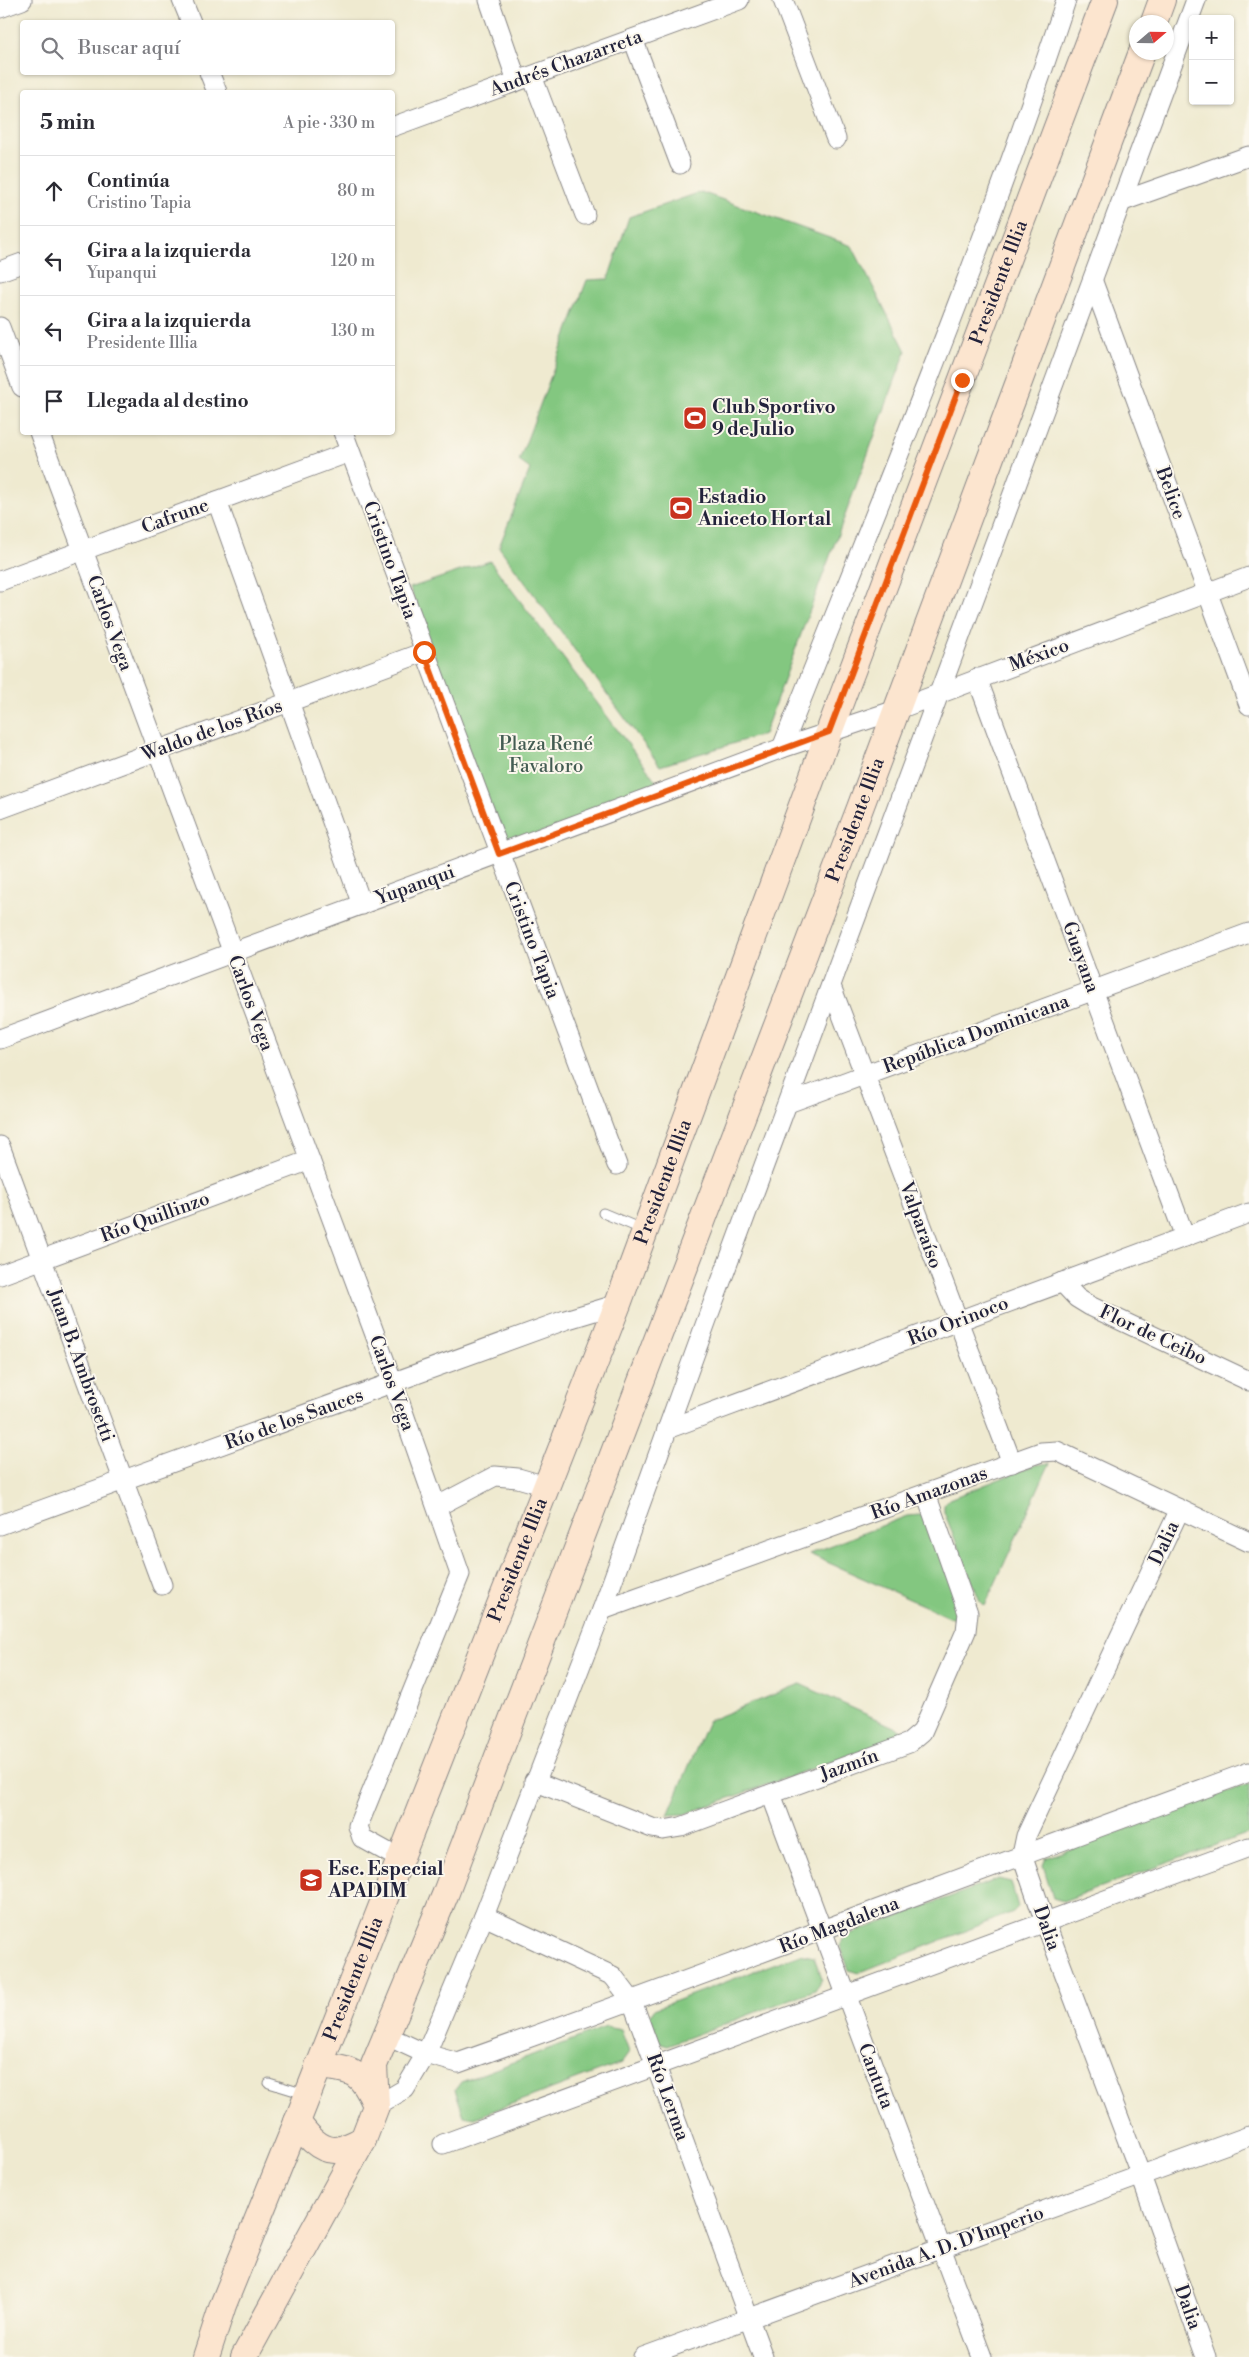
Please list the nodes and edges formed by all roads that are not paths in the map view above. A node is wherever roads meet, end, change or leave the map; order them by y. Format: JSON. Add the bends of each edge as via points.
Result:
{"nodes":[{"id":1,"x":22,"y":0,"type":"edge"},
{"id":2,"x":182,"y":0,"type":"edge"},
{"id":3,"x":489,"y":0,"type":"edge"},
{"id":4,"x":739,"y":0,"type":"edge"},
{"id":5,"x":783,"y":0,"type":"edge"},
{"id":6,"x":1066,"y":0,"type":"edge"},
{"id":7,"x":1105,"y":0,"type":"edge"},
{"id":8,"x":1162,"y":0,"type":"edge"},
{"id":9,"x":1190,"y":2,"type":"edge"},
{"id":10,"x":0,"y":8,"type":"edge"},
{"id":11,"x":1157,"y":15,"type":"edge"},
{"id":12,"x":190,"y":20,"type":"edge"},
{"id":13,"x":633,"y":39,"type":"junction"},
{"id":14,"x":1139,"y":60,"type":"edge"},
{"id":15,"x":210,"y":75,"type":"edge"},
{"id":16,"x":525,"y":78,"type":"junction"},
{"id":17,"x":216,"y":90,"type":"edge"},
{"id":18,"x":395,"y":126,"type":"edge"},
{"id":19,"x":836,"y":139,"type":"dead end"},
{"id":20,"x":1249,"y":156,"type":"edge"},
{"id":21,"x":680,"y":164,"type":"dead end"},
{"id":22,"x":1122,"y":201,"type":"junction"},
{"id":23,"x":585,"y":215,"type":"dead end"},
{"id":24,"x":20,"y":264,"type":"edge"},
{"id":25,"x":0,"y":271,"type":"edge"},
{"id":26,"x":1093,"y":282,"type":"junction"},
{"id":27,"x":0,"y":327,"type":"edge"},
{"id":28,"x":932,"y":368,"type":"junction"},
{"id":29,"x":962,"y":380,"type":"junction"},
{"id":30,"x":20,"y":382,"type":"edge"},
{"id":31,"x":40,"y":435,"type":"edge"},
{"id":32,"x":344,"y":435,"type":"edge"},
{"id":33,"x":350,"y":452,"type":"junction"},
{"id":34,"x":217,"y":501,"type":"junction"},
{"id":35,"x":83,"y":550,"type":"junction"},
{"id":36,"x":1249,"y":577,"type":"edge"},
{"id":37,"x":0,"y":581,"type":"edge"},
{"id":38,"x":1208,"y":592,"type":"junction"},
{"id":39,"x":424,"y":652,"type":"junction"},
{"id":40,"x":977,"y":678,"type":"junction"},
{"id":41,"x":940,"y":692,"type":"junction"},
{"id":42,"x":289,"y":702,"type":"junction"},
{"id":43,"x":1249,"y":705,"type":"edge"},
{"id":44,"x":896,"y":710,"type":"junction"},
{"id":45,"x":829,"y":732,"type":"junction"},
{"id":46,"x":782,"y":748,"type":"junction"},
{"id":47,"x":156,"y":751,"type":"junction"},
{"id":48,"x":0,"y":809,"type":"edge"},
{"id":49,"x":499,"y":854,"type":"junction"},
{"id":50,"x":362,"y":905,"type":"junction"},
{"id":51,"x":1249,"y":933,"type":"edge"},
{"id":52,"x":233,"y":953,"type":"junction"},
{"id":53,"x":831,"y":986,"type":"junction"},
{"id":54,"x":1094,"y":990,"type":"junction"},
{"id":55,"x":0,"y":1039,"type":"edge"},
{"id":56,"x":866,"y":1074,"type":"junction"},
{"id":57,"x":788,"y":1103,"type":"junction"},
{"id":58,"x":0,"y":1146,"type":"edge"},
{"id":59,"x":310,"y":1160,"type":"junction"},
{"id":60,"x":617,"y":1165,"type":"dead end"},
{"id":61,"x":603,"y":1213,"type":"dead end"},
{"id":62,"x":1249,"y":1213,"type":"edge"},
{"id":63,"x":645,"y":1230,"type":"junction"},
{"id":64,"x":1185,"y":1236,"type":"junction"},
{"id":65,"x":42,"y":1259,"type":"junction"},
{"id":66,"x":0,"y":1275,"type":"edge"},
{"id":67,"x":1062,"y":1282,"type":"junction"},
{"id":68,"x":618,"y":1304,"type":"junction"},
{"id":69,"x":957,"y":1321,"type":"junction"},
{"id":70,"x":1249,"y":1381,"type":"edge"},
{"id":71,"x":393,"y":1383,"type":"junction"},
{"id":72,"x":667,"y":1429,"type":"junction"},
{"id":73,"x":1012,"y":1463,"type":"junction"},
{"id":74,"x":123,"y":1480,"type":"junction"},
{"id":75,"x":546,"y":1486,"type":"junction"},
{"id":76,"x":926,"y":1494,"type":"junction"},
{"id":77,"x":438,"y":1506,"type":"junction"},
{"id":78,"x":1180,"y":1509,"type":"junction"},
{"id":79,"x":0,"y":1525,"type":"edge"},
{"id":80,"x":1249,"y":1542,"type":"edge"},
{"id":81,"x":162,"y":1585,"type":"dead end"},
{"id":82,"x":602,"y":1610,"type":"junction"},
{"id":83,"x":1249,"y":1772,"type":"edge"},
{"id":84,"x":534,"y":1781,"type":"junction"},
{"id":85,"x":771,"y":1794,"type":"junction"},
{"id":86,"x":1249,"y":1847,"type":"edge"},
{"id":87,"x":1022,"y":1855,"type":"junction"},
{"id":88,"x":400,"y":1859,"type":"junction"},
{"id":89,"x":484,"y":1916,"type":"junction"},
{"id":90,"x":1045,"y":1922,"type":"junction"},
{"id":91,"x":822,"y":1932,"type":"junction"},
{"id":92,"x":846,"y":1995,"type":"junction"},
{"id":93,"x":632,"y":2001,"type":"junction"},
{"id":94,"x":385,"y":2035,"type":"junction"},
{"id":95,"x":426,"y":2054,"type":"junction"},
{"id":96,"x":656,"y":2065,"type":"junction"},
{"id":97,"x":318,"y":2066,"type":"junction"},
{"id":98,"x":269,"y":2082,"type":"dead end"},
{"id":99,"x":308,"y":2094,"type":"junction"},
{"id":100,"x":376,"y":2106,"type":"junction"},
{"id":101,"x":297,"y":2122,"type":"junction"},
{"id":102,"x":1249,"y":2136,"type":"edge"},
{"id":103,"x":363,"y":2140,"type":"junction"},
{"id":104,"x":443,"y":2144,"type":"dead end"},
{"id":105,"x":1141,"y":2176,"type":"junction"},
{"id":106,"x":941,"y":2249,"type":"junction"},
{"id":107,"x":749,"y":2318,"type":"junction"},
{"id":108,"x":206,"y":2357,"type":"edge"},
{"id":109,"x":244,"y":2357,"type":"edge"},
{"id":110,"x":644,"y":2357,"type":"edge"},
{"id":111,"x":763,"y":2357,"type":"edge"},
{"id":112,"x":982,"y":2357,"type":"edge"},
{"id":113,"x":1206,"y":2357,"type":"edge"}],
"edges":[{"from":1,"to":10,"type":"street"},
{"from":2,"to":12,"type":"street"},
{"from":3,"to":16,"type":"street"},
{"from":4,"to":13,"type":"street","name":"Andrés Chazarreta"},
{"from":5,"to":19,"type":"street"},
{"from":6,"to":28,"type":"street","via":[[1032,101]]},
{"from":7,"to":29,"type":"main road","name":"Presidente Illia"},
{"from":8,"to":11,"type":"main road"},
{"from":9,"to":22,"type":"street"},
{"from":13,"to":16,"type":"street","name":"Andrés Chazarreta"},
{"from":13,"to":21,"type":"street"},
{"from":14,"to":44,"type":"main road","name":"Presidente Illia"},
{"from":15,"to":17,"type":"street"},
{"from":16,"to":18,"type":"street","name":"Andrés Chazarreta"},
{"from":16,"to":23,"type":"street"},
{"from":20,"to":22,"type":"street"},
{"from":22,"to":26,"type":"street"},
{"from":24,"to":25,"type":"street"},
{"from":26,"to":38,"type":"street","name":"Belice"},
{"from":26,"to":41,"type":"street"},
{"from":27,"to":30,"type":"street"},
{"from":28,"to":29,"type":"street"},
{"from":28,"to":46,"type":"street"},
{"from":29,"to":45,"type":"main road","name":"Presidente Illia"},
{"from":31,"to":35,"type":"street","name":"Carlos Vega"},
{"from":32,"to":33,"type":"street","name":"Cristino Tapia"},
{"from":33,"to":34,"type":"street","name":"Cafrune"},
{"from":33,"to":39,"type":"street","name":"Cristino Tapia"},
{"from":34,"to":35,"type":"street","name":"Cafrune"},
{"from":34,"to":42,"type":"street"},
{"from":35,"to":37,"type":"street","name":"Cafrune"},
{"from":35,"to":47,"type":"street","name":"Carlos Vega"},
{"from":36,"to":38,"type":"street","name":"México"},
{"from":38,"to":40,"type":"street","name":"México"},
{"from":38,"to":43,"type":"street","name":"Belice"},
{"from":39,"to":42,"type":"street","name":"Waldo de los Ríos"},
{"from":39,"to":49,"type":"street","name":"Cristino Tapia"},
{"from":40,"to":41,"type":"street","name":"México"},
{"from":40,"to":54,"type":"street","name":"Guayana"},
{"from":41,"to":44,"type":"street","name":"México"},
{"from":41,"to":53,"type":"street"},
{"from":42,"to":47,"type":"street","name":"Waldo de los Ríos"},
{"from":42,"to":50,"type":"street"},
{"from":44,"to":45,"type":"street","name":"México"},
{"from":44,"to":94,"type":"main road","name":"Presidente Illia","via":[[449,1886]]},
{"from":45,"to":46,"type":"street","name":"Yupanqui"},
{"from":45,"to":63,"type":"main road","name":"Presidente Illia"},
{"from":46,"to":49,"type":"street","name":"Yupanqui"},
{"from":47,"to":48,"type":"street","name":"Waldo de los Ríos"},
{"from":47,"to":52,"type":"street","name":"Carlos Vega"},
{"from":49,"to":50,"type":"street","name":"Yupanqui"},
{"from":49,"to":60,"type":"street","name":"Cristino Tapia"},
{"from":50,"to":52,"type":"street","name":"Yupanqui"},
{"from":51,"to":54,"type":"street","name":"República Dominicana"},
{"from":52,"to":55,"type":"street","name":"Yupanqui"},
{"from":52,"to":59,"type":"street","name":"Carlos Vega"},
{"from":53,"to":56,"type":"street","name":"Valparaíso"},
{"from":53,"to":57,"type":"street"},
{"from":54,"to":56,"type":"street","name":"República Dominicana"},
{"from":54,"to":64,"type":"street","name":"Guayana"},
{"from":56,"to":57,"type":"street","name":"República Dominicana"},
{"from":56,"to":69,"type":"street","name":"Valparaíso"},
{"from":57,"to":72,"type":"street"},
{"from":58,"to":65,"type":"street","name":"Juan B. Ambrosetti"},
{"from":59,"to":65,"type":"street","name":"Río Quillinzo"},
{"from":59,"to":71,"type":"street","name":"Carlos Vega"},
{"from":61,"to":63,"type":"lane"},
{"from":62,"to":64,"type":"street","name":"Río Orinoco"},
{"from":63,"to":68,"type":"main road","name":"Presidente Illia"},
{"from":64,"to":67,"type":"street","name":"Río Orinoco"},
{"from":65,"to":66,"type":"street","name":"Río Quillinzo"},
{"from":65,"to":74,"type":"street","name":"Juan B. Ambrosetti"},
{"from":67,"to":69,"type":"street","name":"Río Orinoco"},
{"from":67,"to":70,"type":"street","name":"Flor de Ceibo","via":[[1090,1306]]},
{"from":68,"to":71,"type":"street","name":"Río de los Sauces"},
{"from":68,"to":75,"type":"main road","name":"Presidente Illia"},
{"from":69,"to":72,"type":"street","name":"Río Orinoco"},
{"from":69,"to":73,"type":"street","name":"Valparaíso"},
{"from":71,"to":74,"type":"street","name":"Río de los Sauces"},
{"from":71,"to":77,"type":"street","name":"Carlos Vega"},
{"from":72,"to":82,"type":"street"},
{"from":73,"to":76,"type":"street","name":"Río Amazonas"},
{"from":73,"to":78,"type":"street","name":"Río Amazonas","via":[[1041,1452],[1057,1452]]},
{"from":74,"to":79,"type":"street","name":"Río de los Sauces"},
{"from":74,"to":81,"type":"street","name":"Juan B. Ambrosetti"},
{"from":75,"to":77,"type":"street","via":[[495,1476]]},
{"from":75,"to":88,"type":"main road","name":"Presidente Illia"},
{"from":76,"to":82,"type":"street","name":"Río Amazonas"},
{"from":76,"to":85,"type":"street","name":"Jazmín","via":[[968,1613],[966,1631],[922,1732],[910,1743]]},
{"from":77,"to":88,"type":"street","name":"Carlos Vega","via":[[460,1574],[358,1826],[362,1838]]},
{"from":78,"to":80,"type":"street","name":"Río Amazonas"},
{"from":78,"to":87,"type":"street","name":"Dalia","via":[[1026,1836]]},
{"from":82,"to":84,"type":"street"},
{"from":83,"to":87,"type":"street","name":"Río Magdalena"},
{"from":84,"to":85,"type":"street","name":"Jazmín","via":[[663,1830],[681,1827]]},
{"from":84,"to":89,"type":"street"},
{"from":85,"to":91,"type":"street","name":"Cantuta"},
{"from":86,"to":90,"type":"street"},
{"from":87,"to":90,"type":"street","name":"Dalia"},
{"from":87,"to":91,"type":"street","name":"Río Magdalena"},
{"from":88,"to":97,"type":"main road","name":"Presidente Illia"},
{"from":89,"to":93,"type":"street","name":"Río Lerma","via":[[614,1976]]},
{"from":89,"to":95,"type":"street"},
{"from":90,"to":92,"type":"street"},
{"from":90,"to":105,"type":"street","name":"Dalia"},
{"from":91,"to":92,"type":"street","name":"Cantuta"},
{"from":91,"to":93,"type":"street","name":"Río Magdalena"},
{"from":92,"to":96,"type":"street"},
{"from":92,"to":106,"type":"street","name":"Cantuta"},
{"from":93,"to":95,"type":"street","name":"Río Magdalena","via":[[458,2062]]},
{"from":93,"to":96,"type":"street","name":"Río Lerma"},
{"from":94,"to":95,"type":"street","name":"Río Magdalena"},
{"from":94,"to":100,"type":"main road","name":"Presidente Illia","via":[[374,2065]]},
{"from":95,"to":100,"type":"street","via":[[405,2089]]},
{"from":96,"to":104,"type":"street"},
{"from":96,"to":107,"type":"street","name":"Río Lerma"},
{"from":97,"to":99,"type":"main road","name":"Presidente Illia"},
{"from":97,"to":100,"type":"main road","via":[[344,2068],[359,2074]]},
{"from":98,"to":99,"type":"lane"},
{"from":99,"to":101,"type":"main road","name":"Presidente Illia"},
{"from":100,"to":103,"type":"main road","name":"Presidente Illia"},
{"from":101,"to":103,"type":"main road","via":[[309,2138],[323,2147],[336,2150]]},
{"from":101,"to":108,"type":"main road","name":"Presidente Illia","via":[[223,2305]]},
{"from":102,"to":105,"type":"street","name":"Avenida A. D. D'Imperio"},
{"from":103,"to":109,"type":"main road","name":"Presidente Illia"},
{"from":105,"to":106,"type":"street","name":"Avenida A. D. D'Imperio"},
{"from":105,"to":113,"type":"street","name":"Dalia"},
{"from":106,"to":107,"type":"street","name":"Avenida A. D. D'Imperio"},
{"from":106,"to":112,"type":"street","name":"Cantuta"},
{"from":107,"to":110,"type":"street","name":"Avenida A. D. D'Imperio"},
{"from":107,"to":111,"type":"street","name":"Río Lerma"}]}
